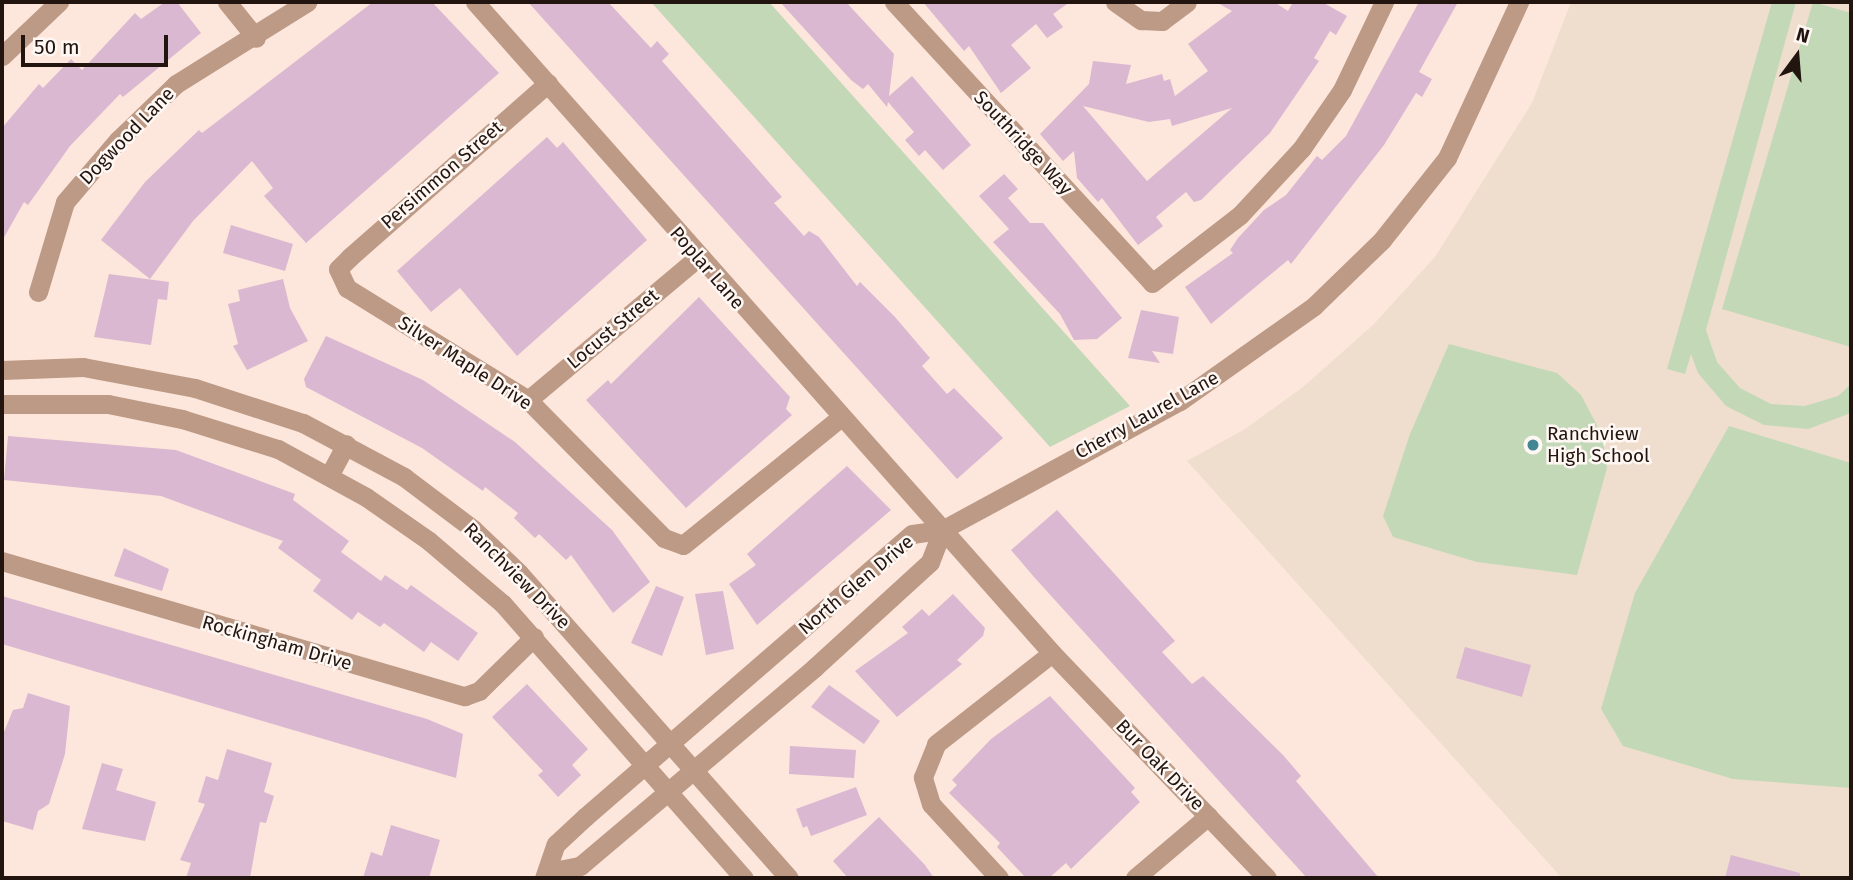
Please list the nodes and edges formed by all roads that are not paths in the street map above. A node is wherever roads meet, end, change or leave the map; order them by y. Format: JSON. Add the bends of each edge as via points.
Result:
{"nodes":[{"id":1,"x":59,"y":2,"type":"edge"},
{"id":2,"x":227,"y":2,"type":"edge"},
{"id":3,"x":307,"y":2,"type":"edge"},
{"id":4,"x":475,"y":2,"type":"edge"},
{"id":5,"x":894,"y":2,"type":"edge"},
{"id":6,"x":1115,"y":2,"type":"edge"},
{"id":7,"x":1187,"y":2,"type":"edge"},
{"id":8,"x":1384,"y":2,"type":"edge"},
{"id":9,"x":1519,"y":2,"type":"edge"},
{"id":10,"x":256,"y":38,"type":"junction"},
{"id":11,"x":2,"y":56,"type":"edge"},
{"id":12,"x":548,"y":83,"type":"junction"},
{"id":13,"x":697,"y":258,"type":"junction"},
{"id":14,"x":338,"y":269,"type":"joint"},
{"id":15,"x":38,"y":292,"type":"dead end"},
{"id":16,"x":2,"y":370,"type":"edge"},
{"id":17,"x":528,"y":400,"type":"junction"},
{"id":18,"x":2,"y":404,"type":"edge"},
{"id":19,"x":840,"y":418,"type":"junction"},
{"id":20,"x":346,"y":444,"type":"junction"},
{"id":21,"x":329,"y":476,"type":"junction"},
{"id":22,"x":943,"y":530,"type":"junction"},
{"id":23,"x":2,"y":561,"type":"edge"},
{"id":24,"x":534,"y":637,"type":"junction"},
{"id":25,"x":1052,"y":653,"type":"junction"},
{"id":26,"x":670,"y":741,"type":"junction"},
{"id":27,"x":644,"y":764,"type":"junction"},
{"id":28,"x":694,"y":769,"type":"junction"},
{"id":29,"x":666,"y":790,"type":"junction"},
{"id":30,"x":1208,"y":816,"type":"junction"},
{"id":31,"x":546,"y":875,"type":"edge"},
{"id":32,"x":744,"y":878,"type":"edge"},
{"id":33,"x":789,"y":878,"type":"edge"},
{"id":34,"x":999,"y":878,"type":"edge"},
{"id":35,"x":1135,"y":878,"type":"edge"},
{"id":36,"x":1267,"y":878,"type":"edge"}],
"edges":[{"from":1,"to":11,"type":"street"},
{"from":2,"to":10,"type":"street"},
{"from":3,"to":10,"type":"street","name":"Dogwood Lane"},
{"from":4,"to":12,"type":"street","name":"Poplar Lane"},
{"from":5,"to":8,"type":"street","name":"Southridge Way","via":[[1152,283],[1240,215],[1302,148],[1342,90]]},
{"from":6,"to":7,"type":"street","via":[[1141,20],[1163,21]]},
{"from":9,"to":22,"type":"street","name":"Cherry Laurel Lane","via":[[1447,158],[1382,240],[1314,306],[1180,401]]},
{"from":10,"to":15,"type":"street","name":"Dogwood Lane","via":[[176,84],[101,160],[65,202]]},
{"from":12,"to":13,"type":"street","name":"Poplar Lane"},
{"from":12,"to":14,"type":"street","name":"Persimmon Street"},
{"from":13,"to":17,"type":"street","name":"Locust Street"},
{"from":13,"to":19,"type":"street","name":"Poplar Lane"},
{"from":14,"to":17,"type":"street","name":"Silver Maple Drive","via":[[347,288]]},
{"from":16,"to":20,"type":"street","name":"Ranchview Drive","via":[[83,367],[155,378],[303,423]]},
{"from":17,"to":19,"type":"street","name":"Silver Maple Drive","via":[[664,538],[683,545]]},
{"from":18,"to":21,"type":"street","name":"Ranchview Drive","via":[[108,404],[182,419],[242,435]]},
{"from":19,"to":22,"type":"street","name":"Poplar Lane"},
{"from":20,"to":21,"type":"street"},
{"from":20,"to":26,"type":"street","name":"Ranchview Drive","via":[[473,529]]},
{"from":21,"to":24,"type":"street","name":"Ranchview Drive","via":[[429,541]]},
{"from":22,"to":25,"type":"street","name":"Bur Oak Drive"},
{"from":22,"to":26,"type":"street","name":"North Glen Drive","via":[[912,534]]},
{"from":22,"to":28,"type":"street","name":"North Glen Drive","via":[[930,562]]},
{"from":23,"to":24,"type":"street","name":"Rockingham Drive","via":[[465,696],[479,691]]},
{"from":24,"to":27,"type":"street","name":"Ranchview Drive"},
{"from":25,"to":30,"type":"street","name":"Bur Oak Drive"},
{"from":25,"to":34,"type":"street","via":[[936,744],[923,778],[931,804]]},
{"from":26,"to":27,"type":"street","name":"North Glen Drive"},
{"from":26,"to":28,"type":"street","name":"Ranchview Drive"},
{"from":27,"to":29,"type":"street","name":"Ranchview Drive"},
{"from":27,"to":31,"type":"street","name":"North Glen Drive","via":[[556,844]]},
{"from":28,"to":29,"type":"street","name":"North Glen Drive"},
{"from":28,"to":33,"type":"street","name":"Ranchview Drive"},
{"from":29,"to":31,"type":"street","name":"North Glen Drive","via":[[580,866]]},
{"from":29,"to":32,"type":"street","name":"Ranchview Drive"},
{"from":30,"to":35,"type":"street"},
{"from":30,"to":36,"type":"street","name":"Bur Oak Drive"}]}
